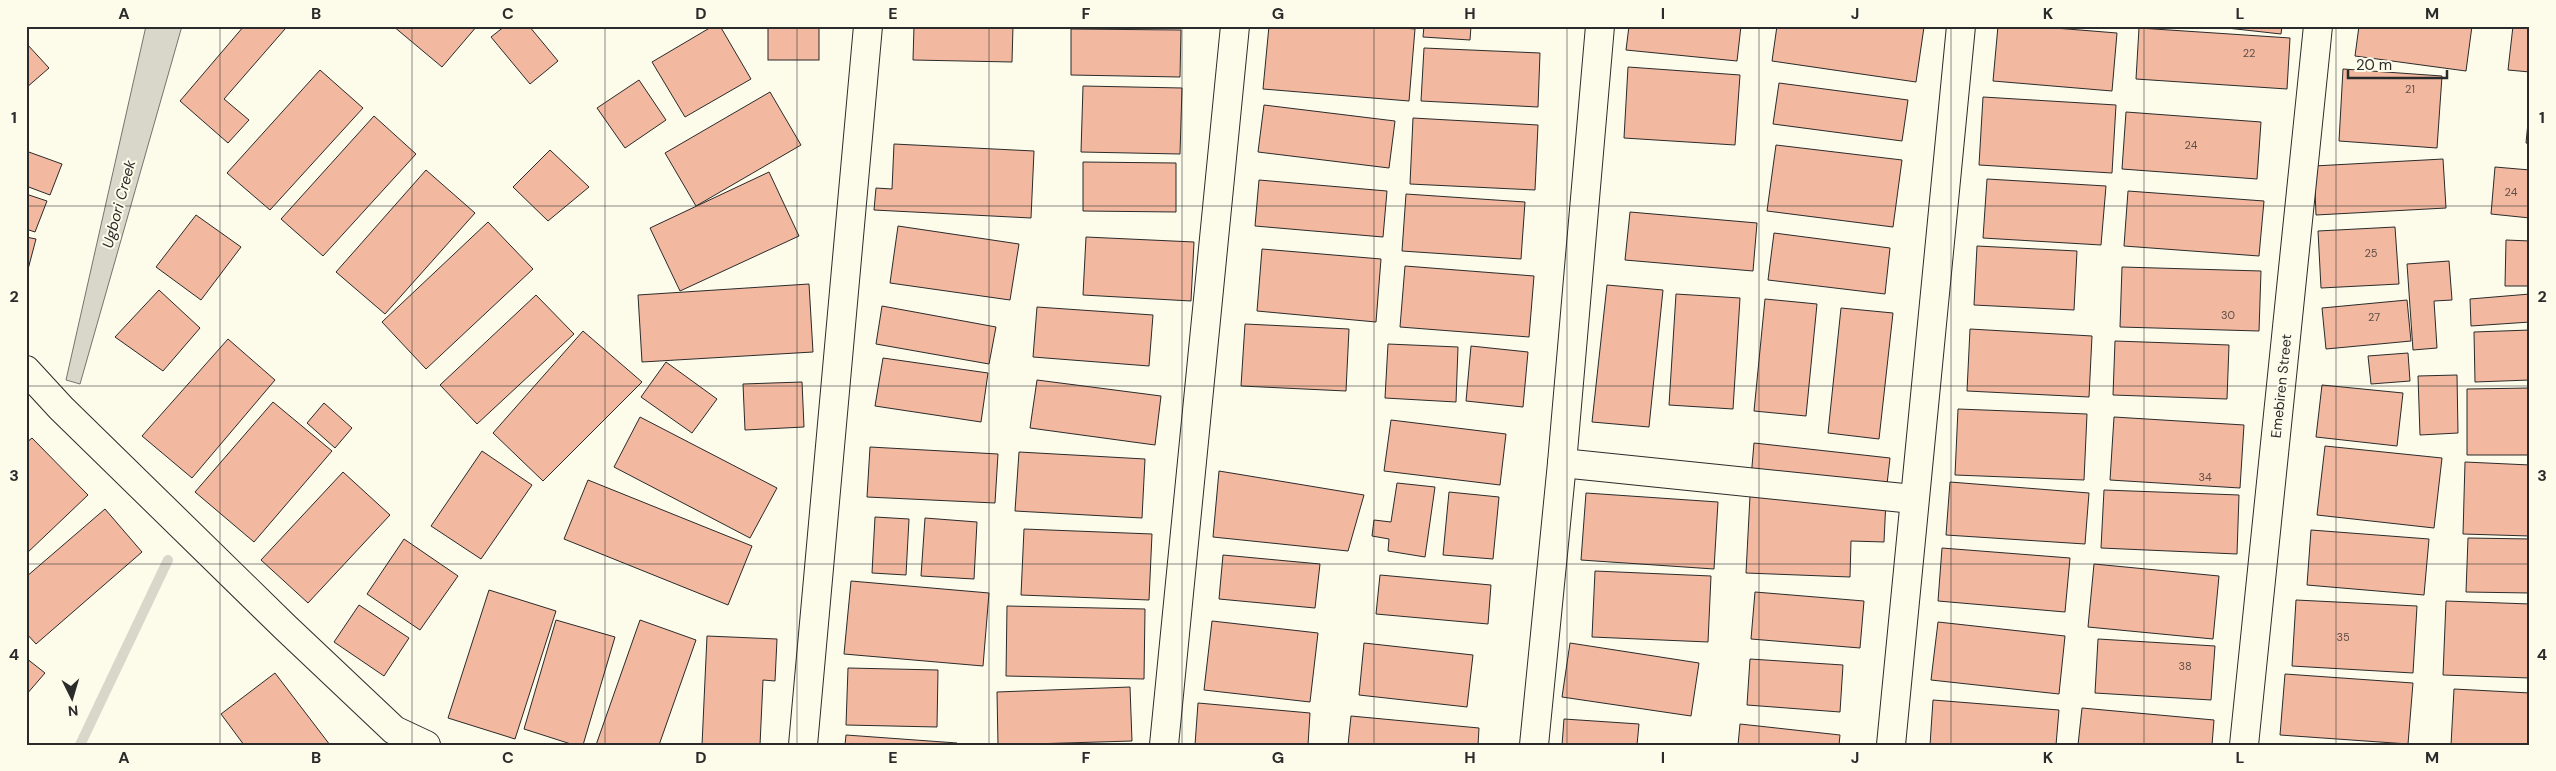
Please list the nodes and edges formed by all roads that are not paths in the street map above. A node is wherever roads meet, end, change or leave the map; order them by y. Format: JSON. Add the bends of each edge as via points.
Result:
{"nodes":[{"id":1,"x":868,"y":26,"type":"edge"},
{"id":2,"x":1235,"y":26,"type":"edge"},
{"id":3,"x":1600,"y":26,"type":"edge"},
{"id":4,"x":1961,"y":26,"type":"edge"},
{"id":5,"x":2318,"y":26,"type":"edge"},
{"id":6,"x":26,"y":370,"type":"edge"},
{"id":7,"x":1562,"y":463,"type":"junction"},
{"id":8,"x":1914,"y":499,"type":"junction"},
{"id":9,"x":426,"y":745,"type":"edge"},
{"id":10,"x":803,"y":745,"type":"edge"},
{"id":11,"x":1164,"y":745,"type":"edge"},
{"id":12,"x":1534,"y":745,"type":"edge"},
{"id":13,"x":1891,"y":745,"type":"edge"},
{"id":14,"x":2244,"y":745,"type":"edge"}],
"edges":[{"from":1,"to":10,"type":"street"},
{"from":2,"to":11,"type":"street"},
{"from":3,"to":7,"type":"street"},
{"from":4,"to":8,"type":"street"},
{"from":5,"to":14,"type":"street","name":"Emebiren Street"},
{"from":6,"to":9,"type":"street","via":[[394,730]]},
{"from":7,"to":8,"type":"street"},
{"from":7,"to":12,"type":"street"},
{"from":8,"to":13,"type":"street"}]}
